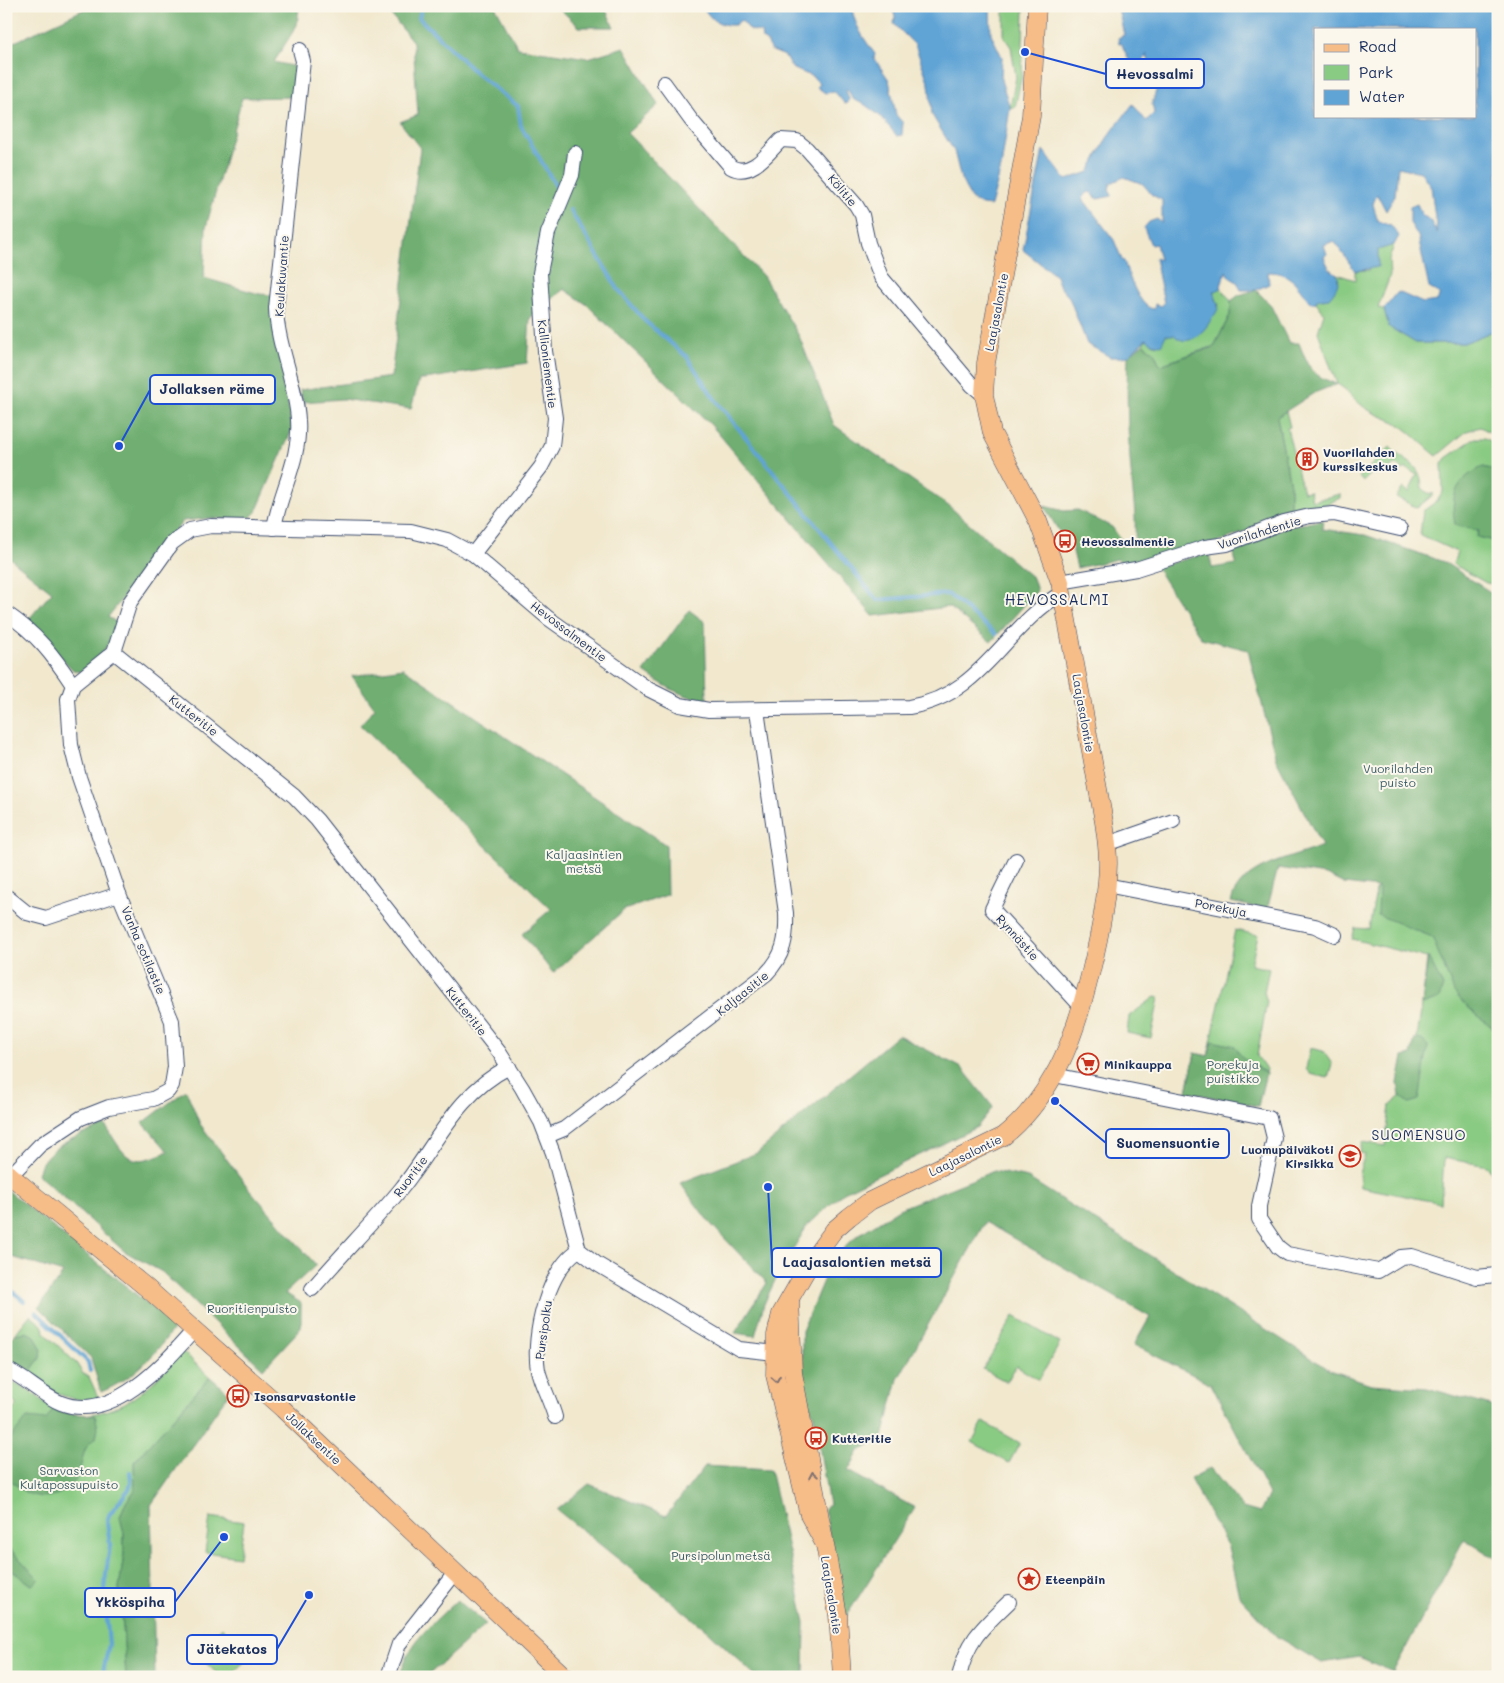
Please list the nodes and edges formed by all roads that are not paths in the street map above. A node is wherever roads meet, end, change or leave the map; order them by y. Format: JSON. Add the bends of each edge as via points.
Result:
{"nodes":[{"id":1,"x":1037,"y":6,"type":"edge"},
{"id":2,"x":300,"y":50,"type":"dead end"},
{"id":3,"x":664,"y":83,"type":"dead end"},
{"id":4,"x":575,"y":153,"type":"dead end"},
{"id":5,"x":984,"y":395,"type":"junction"},
{"id":6,"x":274,"y":528,"type":"junction"},
{"id":7,"x":1400,"y":529,"type":"dead end"},
{"id":8,"x":473,"y":554,"type":"junction"},
{"id":9,"x":1061,"y":587,"type":"junction"},
{"id":10,"x":6,"y":613,"type":"edge"},
{"id":11,"x":114,"y":652,"type":"junction"},
{"id":12,"x":73,"y":685,"type":"junction"},
{"id":13,"x":757,"y":710,"type":"junction"},
{"id":14,"x":1173,"y":821,"type":"dead end"},
{"id":15,"x":1107,"y":844,"type":"junction"},
{"id":16,"x":1016,"y":860,"type":"dead end"},
{"id":17,"x":1106,"y":884,"type":"junction"},
{"id":18,"x":119,"y":894,"type":"junction"},
{"id":19,"x":6,"y":896,"type":"edge"},
{"id":20,"x":1335,"y":935,"type":"dead end"},
{"id":21,"x":1080,"y":1005,"type":"junction"},
{"id":22,"x":509,"y":1067,"type":"junction"},
{"id":23,"x":1054,"y":1075,"type":"junction"},
{"id":24,"x":547,"y":1136,"type":"junction"},
{"id":25,"x":8,"y":1174,"type":"edge"},
{"id":26,"x":579,"y":1250,"type":"junction"},
{"id":27,"x":1496,"y":1274,"type":"dead end"},
{"id":28,"x":312,"y":1289,"type":"dead end"},
{"id":29,"x":194,"y":1330,"type":"junction"},
{"id":30,"x":783,"y":1354,"type":"junction"},
{"id":31,"x":6,"y":1369,"type":"edge"},
{"id":32,"x":555,"y":1417,"type":"dead end"},
{"id":33,"x":455,"y":1573,"type":"junction"},
{"id":34,"x":1008,"y":1602,"type":"dead end"},
{"id":35,"x":839,"y":1650,"type":"junction"},
{"id":36,"x":388,"y":1677,"type":"edge"},
{"id":37,"x":565,"y":1677,"type":"edge"},
{"id":38,"x":833,"y":1677,"type":"edge"},
{"id":39,"x":842,"y":1677,"type":"edge"},
{"id":40,"x":959,"y":1677,"type":"edge"}],
"edges":[{"from":1,"to":5,"type":"main road","name":"Laajasalontie","via":[[1031,116],[986,363]]},
{"from":2,"to":6,"type":"street","name":"Keulakuvantie","via":[[303,61],[276,308],[298,432],[292,471],[280,499]]},
{"from":3,"to":5,"type":"street","name":"Kölitie","via":[[691,120],[736,170],[745,171],[752,167],[781,140],[797,142],[807,149],[856,205],[881,277]]},
{"from":4,"to":8,"type":"street","name":"Kallioniementie","via":[[572,175],[548,232],[540,273],[545,351],[556,418],[552,446],[541,467]]},
{"from":5,"to":9,"type":"main road","name":"Laajasalontie","via":[[992,433],[1038,520]]},
{"from":6,"to":8,"type":"street","name":"Hevossalmentie","via":[[411,531],[448,540]]},
{"from":6,"to":11,"type":"street","name":"Hevossalmentie","via":[[204,527],[180,535],[130,602]]},
{"from":7,"to":9,"type":"street","name":"Vuorilahdentie","via":[[1334,514],[1310,516],[1284,522],[1227,544],[1205,547],[1136,569]]},
{"from":8,"to":13,"type":"street","name":"Hevossalmentie","via":[[569,634],[658,696],[698,709]]},
{"from":9,"to":13,"type":"street","name":"Hevossalmentie","via":[[966,683],[936,700],[909,707]]},
{"from":9,"to":15,"type":"main road","name":"Laajasalontie"},
{"from":10,"to":12,"type":"street","via":[[48,648]]},
{"from":11,"to":12,"type":"street"},
{"from":11,"to":22,"type":"street","name":"Kutteritie","via":[[276,779],[306,808]]},
{"from":12,"to":18,"type":"street","name":"Vanha sotilastie","via":[[68,699],[73,756]]},
{"from":13,"to":24,"type":"street","name":"Kaljaasitie","via":[[786,913],[786,940],[778,960],[766,974],[650,1064],[564,1129]]},
{"from":14,"to":15,"type":"street"},
{"from":15,"to":17,"type":"main road","name":"Laajasalontie"},
{"from":16,"to":21,"type":"street","name":"Rynnästie","via":[[992,909]]},
{"from":17,"to":20,"type":"street","name":"Porekuja","via":[[1315,926]]},
{"from":17,"to":21,"type":"main road","name":"Laajasalontie","via":[[1092,962]]},
{"from":18,"to":19,"type":"street","via":[[46,918],[27,913]]},
{"from":18,"to":25,"type":"street","name":"Vanha sotilastie","via":[[172,1021],[175,1067],[172,1086],[153,1099],[109,1107],[81,1118],[40,1145]]},
{"from":21,"to":23,"type":"main road","name":"Laajasalontie"},
{"from":22,"to":24,"type":"street","name":"Kutteritie"},
{"from":22,"to":28,"type":"street","name":"Ruoritie","via":[[488,1077],[464,1100],[400,1190]]},
{"from":23,"to":27,"type":"street","via":[[1269,1118],[1274,1138],[1259,1219],[1278,1247],[1287,1254],[1378,1271],[1401,1257],[1412,1256],[1477,1277]]},
{"from":23,"to":30,"type":"main road","name":"Laajasalontie","via":[[1024,1118],[1004,1136],[870,1201],[834,1230],[816,1253],[790,1299],[792,1319]]},
{"from":24,"to":26,"type":"street","name":"Kutteritie"},
{"from":25,"to":29,"type":"main road","name":"Jollaksentie"},
{"from":26,"to":30,"type":"street","via":[[733,1346],[751,1352]]},
{"from":26,"to":32,"type":"street","name":"Pursipolku","via":[[559,1268],[543,1310],[538,1367]]},
{"from":29,"to":31,"type":"street","via":[[135,1388],[93,1406],[74,1407],[54,1400]]},
{"from":29,"to":33,"type":"main road","name":"Jollaksentie","via":[[345,1466]]},
{"from":30,"to":35,"type":"main road","name":"Laajasalontie","via":[[820,1513],[838,1615]]},
{"from":33,"to":36,"type":"street","via":[[399,1644]]},
{"from":33,"to":37,"type":"main road","name":"Jollaksentie"},
{"from":34,"to":40,"type":"street","via":[[977,1633]]},
{"from":35,"to":38,"type":"main road","name":"Laajasalontie"},
{"from":35,"to":39,"type":"main road","name":"Laajasalontie"}]}
